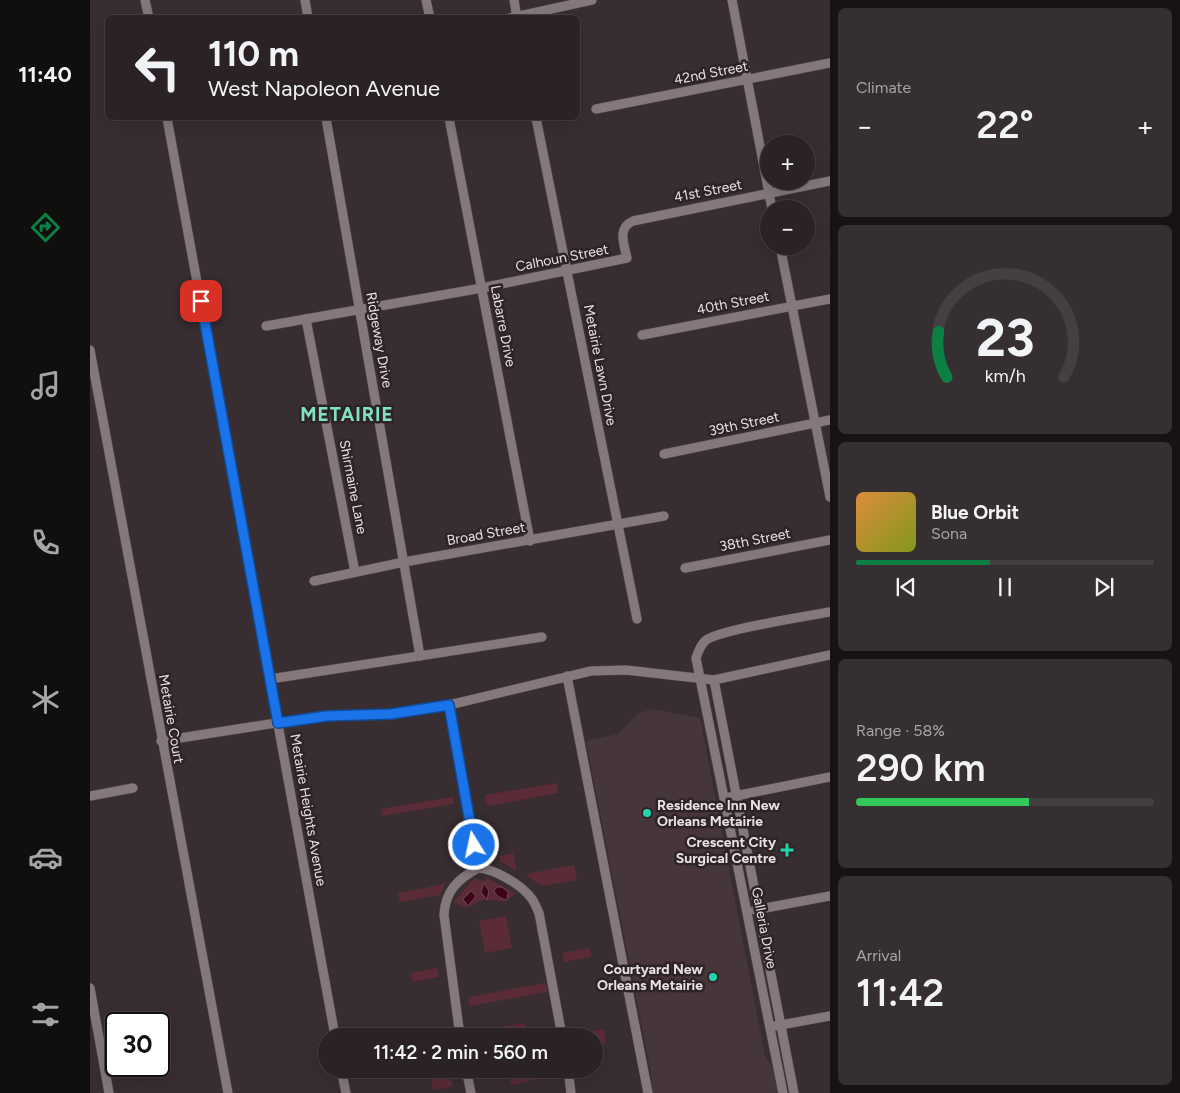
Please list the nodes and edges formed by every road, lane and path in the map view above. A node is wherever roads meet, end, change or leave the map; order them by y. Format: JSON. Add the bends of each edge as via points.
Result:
{"nodes":[{"id":1,"x":145,"y":0,"type":"edge"},
{"id":2,"x":305,"y":0,"type":"edge"},
{"id":3,"x":426,"y":0,"type":"edge"},
{"id":4,"x":514,"y":0,"type":"edge"},
{"id":5,"x":592,"y":0,"type":"edge"},
{"id":6,"x":732,"y":0,"type":"edge"},
{"id":7,"x":148,"y":15,"type":"edge"},
{"id":8,"x":308,"y":15,"type":"edge"},
{"id":9,"x":429,"y":15,"type":"edge"},
{"id":10,"x":515,"y":15,"type":"edge"},
{"id":11,"x":524,"y":15,"type":"edge"},
{"id":12,"x":830,"y":63,"type":"edge"},
{"id":13,"x":748,"y":80,"type":"junction"},
{"id":14,"x":596,"y":110,"type":"dead end"},
{"id":15,"x":167,"y":120,"type":"edge"},
{"id":16,"x":326,"y":120,"type":"edge"},
{"id":17,"x":449,"y":120,"type":"edge"},
{"id":18,"x":536,"y":120,"type":"edge"},
{"id":19,"x":830,"y":181,"type":"edge"},
{"id":20,"x":769,"y":192,"type":"junction"},
{"id":21,"x":770,"y":200,"type":"edge"},
{"id":22,"x":782,"y":255,"type":"edge"},
{"id":23,"x":627,"y":258,"type":"joint"},
{"id":24,"x":568,"y":271,"type":"junction"},
{"id":25,"x":482,"y":288,"type":"junction"},
{"id":26,"x":830,"y":298,"type":"edge"},
{"id":27,"x":791,"y":306,"type":"junction"},
{"id":28,"x":360,"y":308,"type":"junction"},
{"id":29,"x":306,"y":319,"type":"junction"},
{"id":30,"x":266,"y":326,"type":"dead end"},
{"id":31,"x":642,"y":335,"type":"dead end"},
{"id":32,"x":90,"y":350,"type":"edge"},
{"id":33,"x":830,"y":420,"type":"edge"},
{"id":34,"x":814,"y":424,"type":"junction"},
{"id":35,"x":664,"y":454,"type":"dead end"},
{"id":36,"x":830,"y":497,"type":"edge"},
{"id":37,"x":664,"y":516,"type":"dead end"},
{"id":38,"x":618,"y":525,"type":"junction"},
{"id":39,"x":830,"y":540,"type":"edge"},
{"id":40,"x":530,"y":541,"type":"junction"},
{"id":41,"x":404,"y":562,"type":"junction"},
{"id":42,"x":684,"y":568,"type":"dead end"},
{"id":43,"x":355,"y":572,"type":"junction"},
{"id":44,"x":314,"y":581,"type":"dead end"},
{"id":45,"x":830,"y":612,"type":"edge"},
{"id":46,"x":636,"y":618,"type":"dead end"},
{"id":47,"x":542,"y":637,"type":"dead end"},
{"id":48,"x":830,"y":655,"type":"edge"},
{"id":49,"x":420,"y":656,"type":"junction"},
{"id":50,"x":567,"y":676,"type":"junction"},
{"id":51,"x":270,"y":679,"type":"junction"},
{"id":52,"x":699,"y":680,"type":"junction"},
{"id":53,"x":714,"y":680,"type":"junction"},
{"id":54,"x":449,"y":705,"type":"junction"},
{"id":55,"x":278,"y":723,"type":"junction"},
{"id":56,"x":161,"y":741,"type":"junction"},
{"id":57,"x":830,"y":777,"type":"edge"},
{"id":58,"x":133,"y":788,"type":"dead end"},
{"id":59,"x":738,"y":795,"type":"junction"},
{"id":60,"x":90,"y":796,"type":"edge"},
{"id":61,"x":725,"y":798,"type":"junction"},
{"id":62,"x":478,"y":868,"type":"junction"},
{"id":63,"x":830,"y":896,"type":"edge"},
{"id":64,"x":759,"y":909,"type":"junction"},
{"id":65,"x":747,"y":912,"type":"junction"},
{"id":66,"x":90,"y":988,"type":"edge"},
{"id":67,"x":830,"y":1016,"type":"edge"},
{"id":68,"x":781,"y":1025,"type":"junction"},
{"id":69,"x":770,"y":1027,"type":"junction"},
{"id":70,"x":334,"y":1028,"type":"edge"},
{"id":71,"x":459,"y":1028,"type":"edge"},
{"id":72,"x":561,"y":1028,"type":"edge"},
{"id":73,"x":343,"y":1078,"type":"edge"},
{"id":74,"x":468,"y":1078,"type":"edge"},
{"id":75,"x":570,"y":1078,"type":"edge"},
{"id":76,"x":109,"y":1093,"type":"edge"},
{"id":77,"x":228,"y":1093,"type":"edge"},
{"id":78,"x":346,"y":1093,"type":"edge"},
{"id":79,"x":471,"y":1093,"type":"edge"},
{"id":80,"x":572,"y":1093,"type":"edge"},
{"id":81,"x":648,"y":1093,"type":"edge"},
{"id":82,"x":782,"y":1093,"type":"edge"},
{"id":83,"x":794,"y":1093,"type":"edge"}],
"edges":[{"from":1,"to":7,"type":"street"},
{"from":2,"to":8,"type":"street"},
{"from":3,"to":9,"type":"street"},
{"from":4,"to":10,"type":"street"},
{"from":5,"to":11,"type":"street"},
{"from":6,"to":13,"type":"street"},
{"from":12,"to":13,"type":"street","name":"42nd Street"},
{"from":13,"to":14,"type":"street","name":"42nd Street"},
{"from":13,"to":20,"type":"street"},
{"from":15,"to":51,"type":"street","name":"Metairie Heights Avenue"},
{"from":16,"to":28,"type":"street","name":"Ridgeway Drive"},
{"from":17,"to":25,"type":"street","name":"Labarre Drive"},
{"from":18,"to":24,"type":"street","name":"Metairie Lawn Drive"},
{"from":19,"to":20,"type":"street","name":"41st Street"},
{"from":20,"to":21,"type":"street"},
{"from":20,"to":23,"type":"street","name":"41st Street","via":[[629,223],[623,233]]},
{"from":22,"to":27,"type":"street"},
{"from":23,"to":24,"type":"street","name":"Calhoun Street"},
{"from":24,"to":25,"type":"street","name":"Calhoun Street"},
{"from":24,"to":38,"type":"street","name":"Metairie Lawn Drive"},
{"from":25,"to":28,"type":"street","name":"Calhoun Street"},
{"from":25,"to":40,"type":"street","name":"Labarre Drive"},
{"from":26,"to":27,"type":"street","name":"40th Street"},
{"from":27,"to":31,"type":"street","name":"40th Street"},
{"from":27,"to":34,"type":"street"},
{"from":28,"to":29,"type":"street","name":"Calhoun Street"},
{"from":28,"to":41,"type":"street","name":"Ridgeway Drive"},
{"from":29,"to":30,"type":"street","name":"Calhoun Street"},
{"from":29,"to":43,"type":"street","name":"Shirmaine Lane"},
{"from":32,"to":56,"type":"street","name":"Metairie Court"},
{"from":33,"to":34,"type":"street","name":"39th Street"},
{"from":34,"to":35,"type":"street","name":"39th Street"},
{"from":34,"to":36,"type":"street"},
{"from":37,"to":38,"type":"street","name":"Broad Street"},
{"from":38,"to":40,"type":"street","name":"Broad Street"},
{"from":38,"to":46,"type":"street","name":"Metairie Lawn Drive"},
{"from":39,"to":42,"type":"street","name":"38th Street"},
{"from":40,"to":41,"type":"street","name":"Broad Street"},
{"from":41,"to":43,"type":"street","name":"Broad Street"},
{"from":41,"to":49,"type":"street","name":"Ridgeway Drive"},
{"from":43,"to":44,"type":"street","name":"Broad Street"},
{"from":45,"to":52,"type":"street","name":"Galleria Drive","via":[[726,632],[706,640],[696,658]]},
{"from":47,"to":49,"type":"street"},
{"from":48,"to":53,"type":"street"},
{"from":49,"to":51,"type":"street"},
{"from":50,"to":52,"type":"street","via":[[591,671],[626,670]]},
{"from":50,"to":54,"type":"street"},
{"from":50,"to":81,"type":"street"},
{"from":51,"to":55,"type":"street","name":"Metairie Heights Avenue"},
{"from":52,"to":53,"type":"street"},
{"from":52,"to":61,"type":"street","name":"Galleria Drive"},
{"from":53,"to":59,"type":"street","name":"Galleria Drive"},
{"from":54,"to":55,"type":"street","via":[[391,714],[327,716]]},
{"from":54,"to":62,"type":"street"},
{"from":55,"to":56,"type":"street"},
{"from":55,"to":70,"type":"street","name":"Metairie Heights Avenue"},
{"from":56,"to":77,"type":"street","name":"Metairie Court"},
{"from":57,"to":59,"type":"street"},
{"from":58,"to":60,"type":"street"},
{"from":59,"to":61,"type":"street"},
{"from":59,"to":64,"type":"street","name":"Galleria Drive"},
{"from":61,"to":65,"type":"street","name":"Galleria Drive"},
{"from":62,"to":71,"type":"street","via":[[455,885],[444,904]]},
{"from":62,"to":72,"type":"street","via":[[496,873],[533,899],[539,913]]},
{"from":63,"to":64,"type":"street"},
{"from":64,"to":65,"type":"street"},
{"from":64,"to":68,"type":"street","name":"Galleria Drive"},
{"from":65,"to":69,"type":"street","name":"Galleria Drive"},
{"from":66,"to":76,"type":"street"},
{"from":67,"to":68,"type":"street"},
{"from":68,"to":69,"type":"street"},
{"from":68,"to":83,"type":"street","name":"Galleria Drive"},
{"from":69,"to":82,"type":"street","name":"Galleria Drive"},
{"from":73,"to":78,"type":"street"},
{"from":74,"to":79,"type":"street"},
{"from":75,"to":80,"type":"street"}]}
